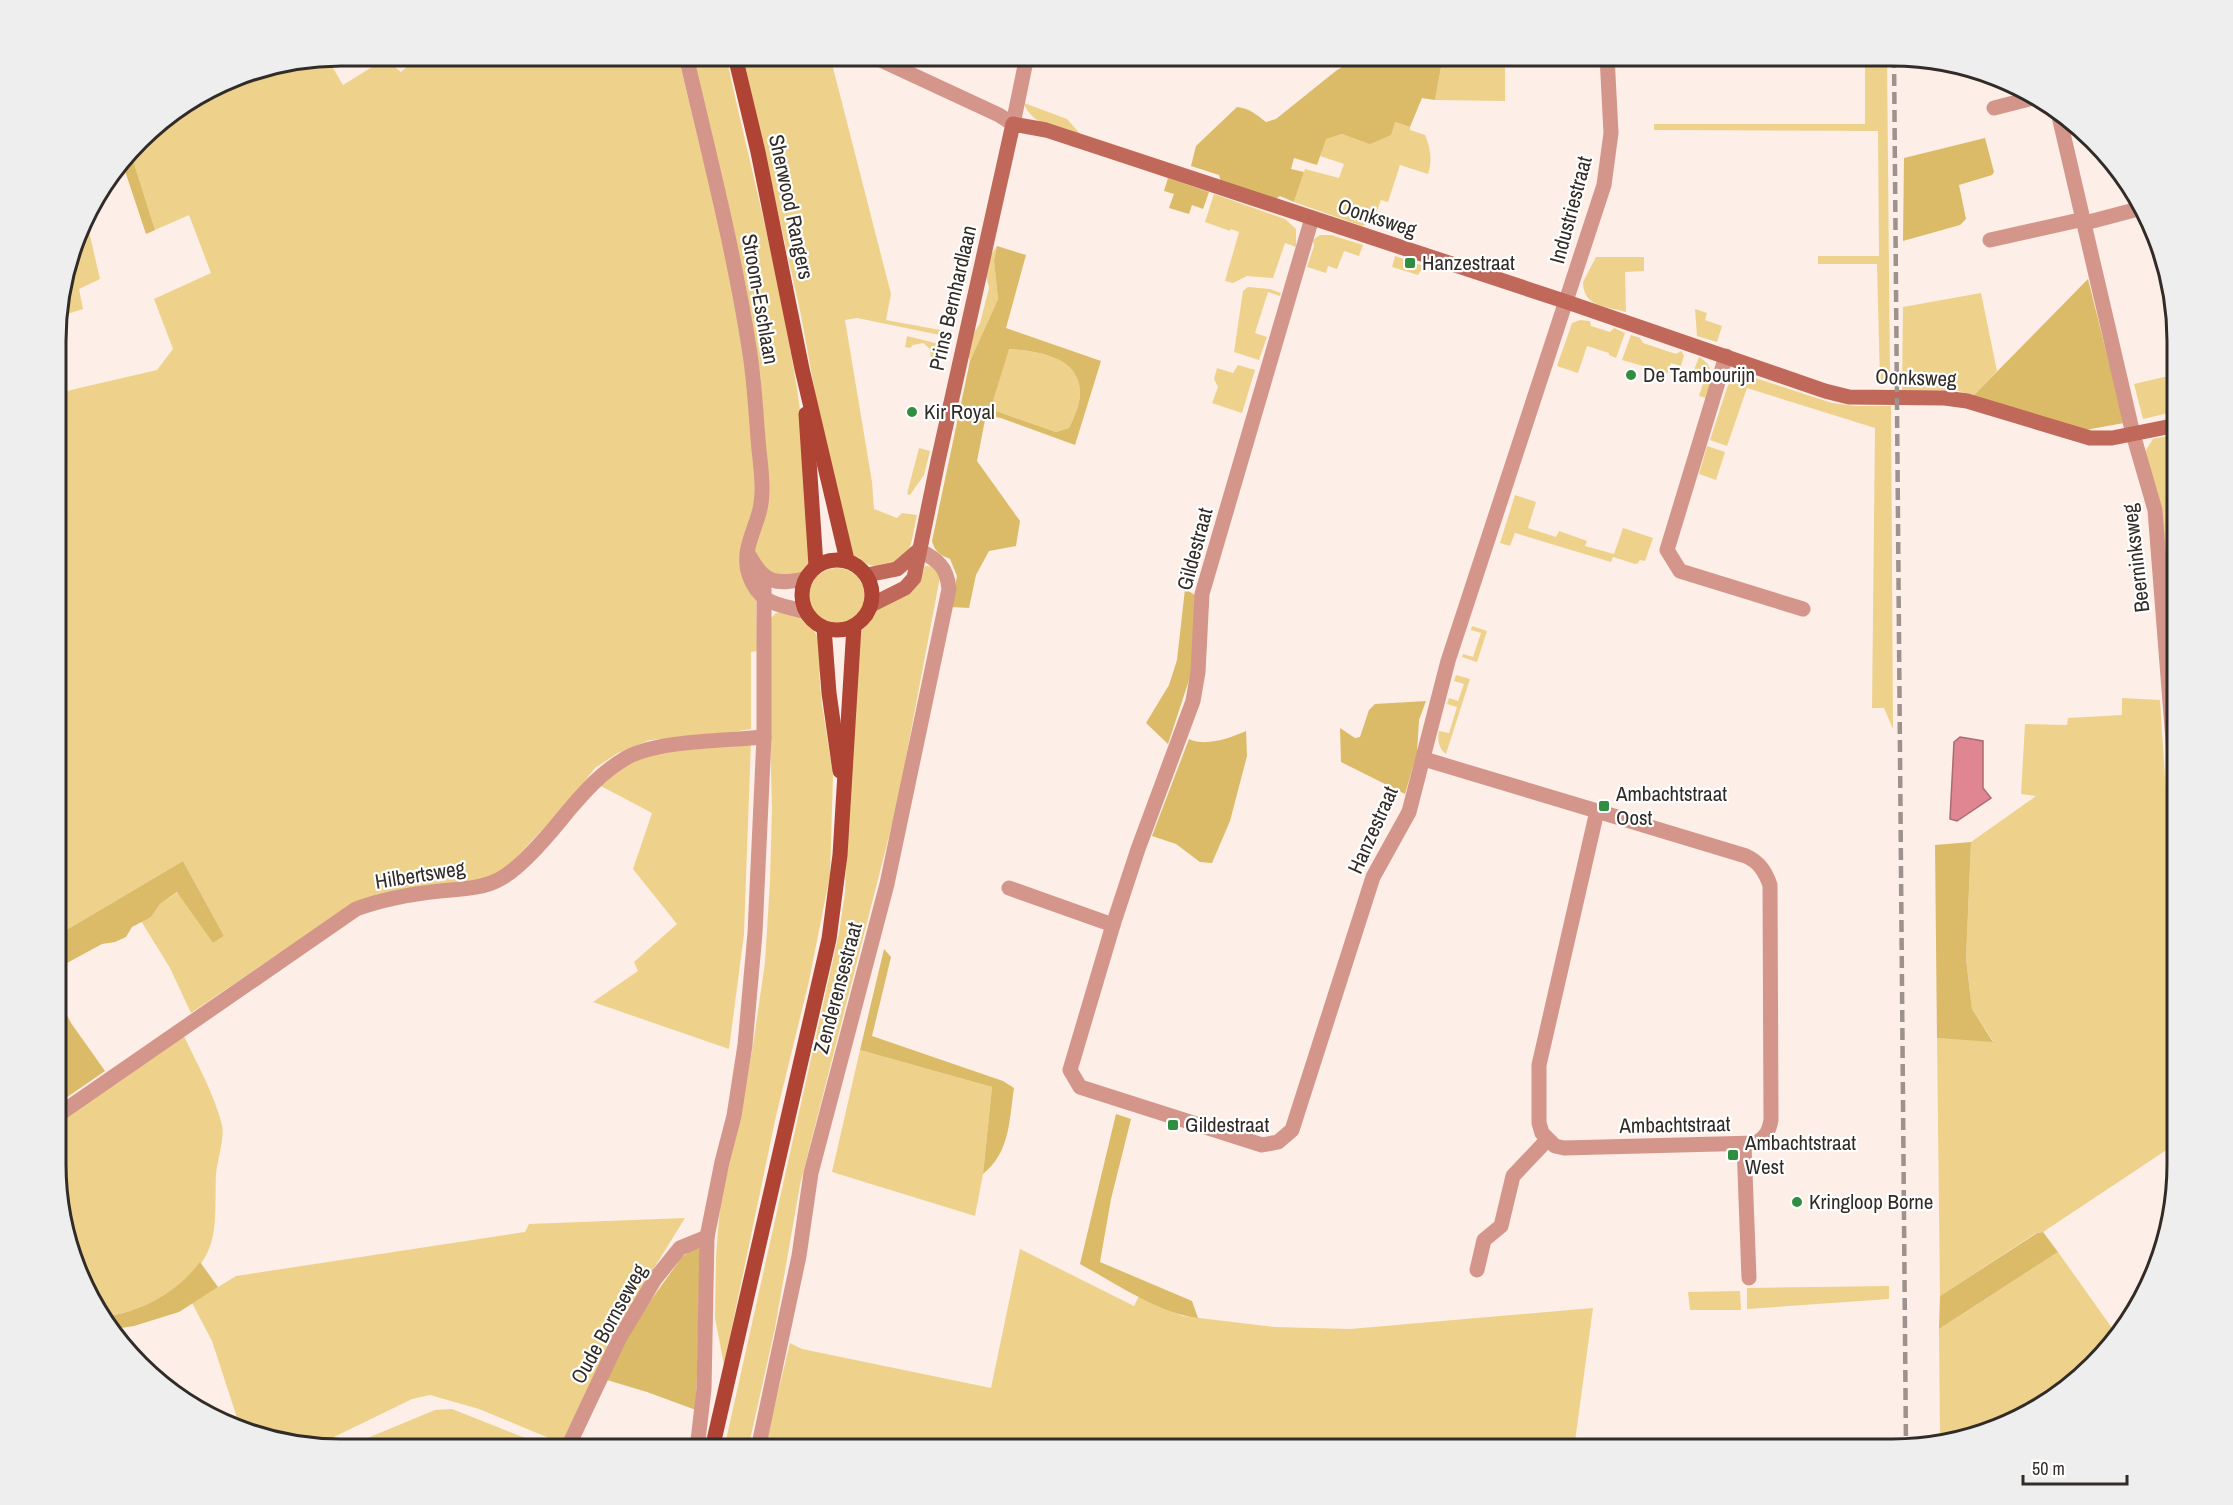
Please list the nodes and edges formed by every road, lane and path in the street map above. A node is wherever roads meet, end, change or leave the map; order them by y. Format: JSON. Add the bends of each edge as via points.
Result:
{"nodes":[{"id":1,"x":688,"y":66,"type":"edge"},
{"id":2,"x":737,"y":66,"type":"edge"},
{"id":3,"x":894,"y":66,"type":"edge"},
{"id":4,"x":1025,"y":66,"type":"edge"},
{"id":5,"x":1608,"y":66,"type":"edge"},
{"id":6,"x":2025,"y":100,"type":"edge"},
{"id":7,"x":1994,"y":108,"type":"dead end"},
{"id":8,"x":1013,"y":124,"type":"junction"},
{"id":9,"x":2061,"y":124,"type":"edge"},
{"id":10,"x":2134,"y":210,"type":"edge"},
{"id":11,"x":1312,"y":219,"type":"junction"},
{"id":12,"x":2085,"y":221,"type":"junction"},
{"id":13,"x":1990,"y":240,"type":"dead end"},
{"id":14,"x":1567,"y":302,"type":"junction"},
{"id":15,"x":1726,"y":356,"type":"junction"},
{"id":16,"x":802,"y":369,"type":"junction"},
{"id":17,"x":2167,"y":427,"type":"edge"},
{"id":18,"x":2133,"y":434,"type":"junction"},
{"id":19,"x":919,"y":550,"type":"junction"},
{"id":20,"x":747,"y":553,"type":"junction"},
{"id":21,"x":847,"y":560,"type":"junction"},
{"id":22,"x":816,"y":566,"type":"junction"},
{"id":23,"x":867,"y":575,"type":"junction"},
{"id":24,"x":764,"y":576,"type":"junction"},
{"id":25,"x":805,"y":579,"type":"junction"},
{"id":26,"x":763,"y":598,"type":"junction"},
{"id":27,"x":871,"y":605,"type":"junction"},
{"id":28,"x":1803,"y":609,"type":"dead end"},
{"id":29,"x":806,"y":612,"type":"junction"},
{"id":30,"x":854,"y":626,"type":"junction"},
{"id":31,"x":824,"y":628,"type":"junction"},
{"id":32,"x":2167,"y":654,"type":"edge"},
{"id":33,"x":764,"y":737,"type":"junction"},
{"id":34,"x":1424,"y":759,"type":"junction"},
{"id":35,"x":843,"y":789,"type":"junction"},
{"id":36,"x":1597,"y":811,"type":"junction"},
{"id":37,"x":1009,"y":888,"type":"dead end"},
{"id":38,"x":1113,"y":925,"type":"junction"},
{"id":39,"x":1084,"y":1089,"type":"joint"},
{"id":40,"x":66,"y":1109,"type":"edge"},
{"id":41,"x":1547,"y":1140,"type":"junction"},
{"id":42,"x":1744,"y":1144,"type":"junction"},
{"id":43,"x":707,"y":1238,"type":"junction"},
{"id":44,"x":1477,"y":1270,"type":"dead end"},
{"id":45,"x":1749,"y":1278,"type":"dead end"},
{"id":46,"x":572,"y":1439,"type":"edge"},
{"id":47,"x":698,"y":1439,"type":"edge"},
{"id":48,"x":714,"y":1439,"type":"edge"},
{"id":49,"x":760,"y":1439,"type":"edge"}],
"edges":[{"from":1,"to":20,"type":"street","name":"Stroom-Eschlaan","via":[[734,260],[750,356],[761,485],[760,509],[747,542]]},
{"from":2,"to":16,"type":"main road","name":"Sherwood Rangers"},
{"from":3,"to":8,"type":"street"},
{"from":4,"to":8,"type":"street","name":"Prins Bernhardlaan"},
{"from":5,"to":14,"type":"street","name":"Industriestraat","via":[[1611,133],[1604,184]]},
{"from":6,"to":7,"type":"street"},
{"from":8,"to":11,"type":"main road","name":"Oonksweg","via":[[1046,130]]},
{"from":8,"to":19,"type":"main road","name":"Prins Bernhardlaan"},
{"from":9,"to":12,"type":"street","name":"Beerninksweg"},
{"from":10,"to":12,"type":"street"},
{"from":11,"to":14,"type":"main road","name":"Oonksweg"},
{"from":11,"to":38,"type":"street","name":"Gildestraat","via":[[1202,594],[1193,701]]},
{"from":12,"to":13,"type":"street"},
{"from":12,"to":18,"type":"street","name":"Beerninksweg"},
{"from":14,"to":15,"type":"main road","name":"Oonksweg"},
{"from":14,"to":34,"type":"street","name":"Hanzestraat","via":[[1448,661]]},
{"from":15,"to":18,"type":"main road","name":"Oonksweg","via":[[1849,397],[1945,398],[2090,438]]},
{"from":15,"to":28,"type":"street","via":[[1667,550],[1680,572]]},
{"from":16,"to":21,"type":"main road","name":"Sherwood Rangers"},
{"from":16,"to":22,"type":"main road","name":"Sherwood Rangers"},
{"from":17,"to":18,"type":"main road","name":"Oonksweg"},
{"from":18,"to":32,"type":"street","name":"Beerninksweg","via":[[2158,529]]},
{"from":19,"to":23,"type":"main road","via":[[897,569]]},
{"from":19,"to":27,"type":"main road","name":"Prins Bernhardlaan","via":[[914,578],[905,588]]},
{"from":19,"to":49,"type":"street","name":"Zenderensestraat","via":[[936,559],[948,574],[949,589],[887,884],[811,1173],[799,1256]]},
{"from":20,"to":24,"type":"street"},
{"from":20,"to":26,"type":"street","name":"Stroom-Eschlaan","via":[[748,572]]},
{"from":21,"to":22,"type":"main road","via":[[836,559]]},
{"from":21,"to":23,"type":"main road"},
{"from":22,"to":25,"type":"main road"},
{"from":23,"to":27,"type":"main road"},
{"from":24,"to":25,"type":"street","via":[[778,583]]},
{"from":24,"to":26,"type":"street"},
{"from":25,"to":29,"type":"main road","via":[[802,599]]},
{"from":26,"to":29,"type":"street"},
{"from":26,"to":33,"type":"street"},
{"from":27,"to":30,"type":"main road"},
{"from":29,"to":31,"type":"main road"},
{"from":30,"to":31,"type":"main road"},
{"from":30,"to":35,"type":"main road","name":"Zenderensestraat"},
{"from":31,"to":35,"type":"main road","name":"Zenderensestraat"},
{"from":33,"to":40,"type":"street","name":"Hilbertsweg","via":[[663,746],[628,757],[590,785],[526,857],[498,880],[480,886],[402,895],[356,909]]},
{"from":33,"to":43,"type":"street","via":[[755,933],[745,1045]]},
{"from":34,"to":36,"type":"street","name":"Ambachtstraat"},
{"from":34,"to":39,"type":"street","name":"Hanzestraat","via":[[1409,812],[1373,877],[1292,1130],[1278,1142],[1262,1145]]},
{"from":35,"to":48,"type":"main road","name":"Zenderensestraat","via":[[840,855],[829,939]]},
{"from":36,"to":41,"type":"street","via":[[1539,1065],[1539,1123]]},
{"from":36,"to":42,"type":"street","name":"Ambachtstraat","via":[[1746,856],[1767,875],[1771,1120],[1764,1139]]},
{"from":37,"to":38,"type":"street"},
{"from":38,"to":39,"type":"street","name":"Gildestraat","via":[[1070,1070]]},
{"from":41,"to":42,"type":"street","name":"Ambachtstraat","via":[[1564,1148]]},
{"from":41,"to":44,"type":"street","via":[[1513,1176],[1501,1226],[1484,1240]]},
{"from":42,"to":45,"type":"street"},
{"from":43,"to":46,"type":"street","name":"Oude Bornseweg","via":[[680,1248],[655,1279],[619,1339]]},
{"from":43,"to":47,"type":"street","via":[[704,1389]]}]}
